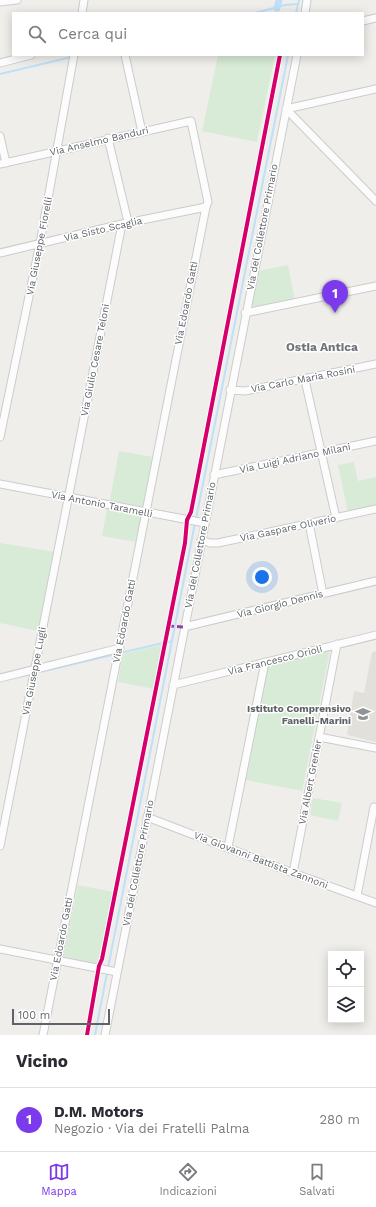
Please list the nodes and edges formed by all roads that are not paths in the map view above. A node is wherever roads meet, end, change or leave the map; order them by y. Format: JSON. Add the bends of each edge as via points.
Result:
{"nodes":[{"id":1,"x":17,"y":0,"type":"edge"},
{"id":2,"x":84,"y":0,"type":"edge"},
{"id":3,"x":307,"y":0,"type":"edge"},
{"id":4,"x":0,"y":2,"type":"edge"},
{"id":5,"x":82,"y":12,"type":"edge"},
{"id":6,"x":304,"y":12,"type":"edge"},
{"id":7,"x":376,"y":18,"type":"edge"},
{"id":8,"x":364,"y":21,"type":"edge"},
{"id":9,"x":27,"y":56,"type":"edge"},
{"id":10,"x":125,"y":56,"type":"edge"},
{"id":11,"x":297,"y":56,"type":"edge"},
{"id":12,"x":73,"y":58,"type":"edge"},
{"id":13,"x":0,"y":63,"type":"edge"},
{"id":14,"x":376,"y":89,"type":"edge"},
{"id":15,"x":286,"y":109,"type":"junction"},
{"id":16,"x":191,"y":121,"type":"joint"},
{"id":17,"x":142,"y":132,"type":"junction"},
{"id":18,"x":0,"y":136,"type":"edge"},
{"id":19,"x":108,"y":138,"type":"junction"},
{"id":20,"x":57,"y":151,"type":"junction"},
{"id":21,"x":3,"y":163,"type":"edge"},
{"id":22,"x":376,"y":200,"type":"edge"},
{"id":23,"x":206,"y":207,"type":"junction"},
{"id":24,"x":125,"y":223,"type":"junction"},
{"id":25,"x":40,"y":243,"type":"junction"},
{"id":26,"x":0,"y":253,"type":"edge"},
{"id":27,"x":376,"y":286,"type":"edge"},
{"id":28,"x":245,"y":313,"type":"junction"},
{"id":29,"x":376,"y":364,"type":"edge"},
{"id":30,"x":305,"y":380,"type":"junction"},
{"id":31,"x":230,"y":390,"type":"junction"},
{"id":32,"x":0,"y":437,"type":"edge"},
{"id":33,"x":376,"y":441,"type":"edge"},
{"id":34,"x":321,"y":452,"type":"junction"},
{"id":35,"x":214,"y":475,"type":"junction"},
{"id":36,"x":0,"y":484,"type":"edge"},
{"id":37,"x":68,"y":497,"type":"junction"},
{"id":38,"x":376,"y":509,"type":"edge"},
{"id":39,"x":145,"y":511,"type":"junction"},
{"id":40,"x":336,"y":518,"type":"junction"},
{"id":41,"x":204,"y":523,"type":"junction"},
{"id":42,"x":309,"y":523,"type":"junction"},
{"id":43,"x":201,"y":540,"type":"junction"},
{"id":44,"x":376,"y":581,"type":"edge"},
{"id":45,"x":323,"y":594,"type":"junction"},
{"id":46,"x":184,"y":627,"type":"junction"},
{"id":47,"x":376,"y":635,"type":"edge"},
{"id":48,"x":337,"y":644,"type":"junction"},
{"id":49,"x":120,"y":648,"type":"junction"},
{"id":50,"x":264,"y":662,"type":"junction"},
{"id":51,"x":34,"y":669,"type":"junction"},
{"id":52,"x":0,"y":678,"type":"edge"},
{"id":53,"x":173,"y":685,"type":"junction"},
{"id":54,"x":318,"y":737,"type":"junction"},
{"id":55,"x":376,"y":748,"type":"edge"},
{"id":56,"x":374,"y":807,"type":"dead end"},
{"id":57,"x":147,"y":817,"type":"junction"},
{"id":58,"x":0,"y":846,"type":"edge"},
{"id":59,"x":228,"y":847,"type":"junction"},
{"id":60,"x":293,"y":874,"type":"junction"},
{"id":61,"x":357,"y":896,"type":"junction"},
{"id":62,"x":376,"y":903,"type":"edge"},
{"id":63,"x":0,"y":949,"type":"edge"},
{"id":64,"x":57,"y":960,"type":"junction"},
{"id":65,"x":117,"y":972,"type":"junction"},
{"id":66,"x":43,"y":1035,"type":"edge"},
{"id":67,"x":105,"y":1035,"type":"edge"}],
"edges":[{"from":1,"to":4,"type":"street"},
{"from":2,"to":5,"type":"street"},
{"from":3,"to":6,"type":"street"},
{"from":7,"to":8,"type":"street"},
{"from":9,"to":13,"type":"street"},
{"from":10,"to":17,"type":"street"},
{"from":11,"to":15,"type":"street","name":"Via del Collettore Primario"},
{"from":12,"to":20,"type":"street","name":"Via Giuseppe Fiorelli"},
{"from":14,"to":15,"type":"street"},
{"from":15,"to":22,"type":"street"},
{"from":15,"to":28,"type":"street","name":"Via del Collettore Primario"},
{"from":16,"to":17,"type":"street","name":"Via Anselmo Banduri"},
{"from":16,"to":23,"type":"street","name":"Via Edoardo Gatti","via":[[208,202]]},
{"from":17,"to":19,"type":"street","name":"Via Anselmo Banduri"},
{"from":18,"to":21,"type":"street","name":"Via Anselmo Banduri"},
{"from":19,"to":20,"type":"street","name":"Via Anselmo Banduri"},
{"from":19,"to":24,"type":"street"},
{"from":20,"to":21,"type":"street","name":"Via Anselmo Banduri"},
{"from":20,"to":25,"type":"street","name":"Via Giuseppe Fiorelli"},
{"from":23,"to":24,"type":"street","name":"Via Sisto Scaglia"},
{"from":23,"to":39,"type":"street","name":"Via Edoardo Gatti"},
{"from":24,"to":25,"type":"street","name":"Via Sisto Scaglia"},
{"from":24,"to":37,"type":"street","name":"Via Giulio Cesare Teloni"},
{"from":25,"to":26,"type":"street","name":"Via Sisto Scaglia"},
{"from":25,"to":32,"type":"street","name":"Via Giuseppe Fiorelli"},
{"from":27,"to":28,"type":"street"},
{"from":28,"to":31,"type":"street","name":"Via del Collettore Primario"},
{"from":29,"to":30,"type":"street","name":"Via Carlo Maria Rosini"},
{"from":30,"to":31,"type":"street","name":"Via Carlo Maria Rosini","via":[[245,391]]},
{"from":30,"to":34,"type":"street"},
{"from":31,"to":35,"type":"street","name":"Via del Collettore Primario"},
{"from":33,"to":34,"type":"street","name":"Via Luigi Adriano Milani"},
{"from":34,"to":35,"type":"street","name":"Via Luigi Adriano Milani"},
{"from":34,"to":40,"type":"street"},
{"from":35,"to":41,"type":"street","name":"Via del Collettore Primario"},
{"from":36,"to":37,"type":"street","name":"Via Antonio Taramelli"},
{"from":37,"to":39,"type":"street","name":"Via Antonio Taramelli"},
{"from":37,"to":51,"type":"street","name":"Via Giuseppe Lugli"},
{"from":38,"to":40,"type":"street","name":"Via Gaspare Oliverio"},
{"from":39,"to":41,"type":"street","name":"Via Antonio Taramelli"},
{"from":39,"to":49,"type":"street","name":"Via Edoardo Gatti"},
{"from":40,"to":42,"type":"street","name":"Via Gaspare Oliverio"},
{"from":41,"to":43,"type":"street","name":"Via del Collettore Primario"},
{"from":42,"to":43,"type":"street","name":"Via Gaspare Oliverio","via":[[216,543]]},
{"from":42,"to":45,"type":"street"},
{"from":43,"to":46,"type":"street","name":"Via del Collettore Primario"},
{"from":44,"to":45,"type":"street","name":"Via Giorgio Dennis"},
{"from":45,"to":46,"type":"street","name":"Via Giorgio Dennis"},
{"from":46,"to":53,"type":"street","name":"Via del Collettore Primario"},
{"from":47,"to":48,"type":"street","name":"Via Francesco Orioli"},
{"from":48,"to":50,"type":"street","name":"Via Francesco Orioli"},
{"from":48,"to":54,"type":"street","name":"Via Albert Grenier"},
{"from":49,"to":51,"type":"street"},
{"from":49,"to":64,"type":"street","name":"Via Edoardo Gatti"},
{"from":50,"to":53,"type":"street","name":"Via Francesco Orioli"},
{"from":50,"to":59,"type":"street"},
{"from":51,"to":52,"type":"street"},
{"from":51,"to":58,"type":"street","name":"Via Giuseppe Lugli"},
{"from":53,"to":57,"type":"street","name":"Via del Collettore Primario"},
{"from":54,"to":55,"type":"street"},
{"from":54,"to":60,"type":"street","name":"Via Albert Grenier"},
{"from":56,"to":61,"type":"street"},
{"from":57,"to":59,"type":"street","name":"Via Giovanni Battista Zannoni"},
{"from":57,"to":65,"type":"street","name":"Via del Collettore Primario"},
{"from":59,"to":60,"type":"street","name":"Via Giovanni Battista Zannoni"},
{"from":60,"to":61,"type":"street","name":"Via Giovanni Battista Zannoni"},
{"from":61,"to":62,"type":"street","name":"Via Giovanni Battista Zannoni"},
{"from":63,"to":64,"type":"street"},
{"from":64,"to":65,"type":"street"},
{"from":64,"to":66,"type":"street","name":"Via Edoardo Gatti"},
{"from":65,"to":67,"type":"street","name":"Via del Collettore Primario"}]}
